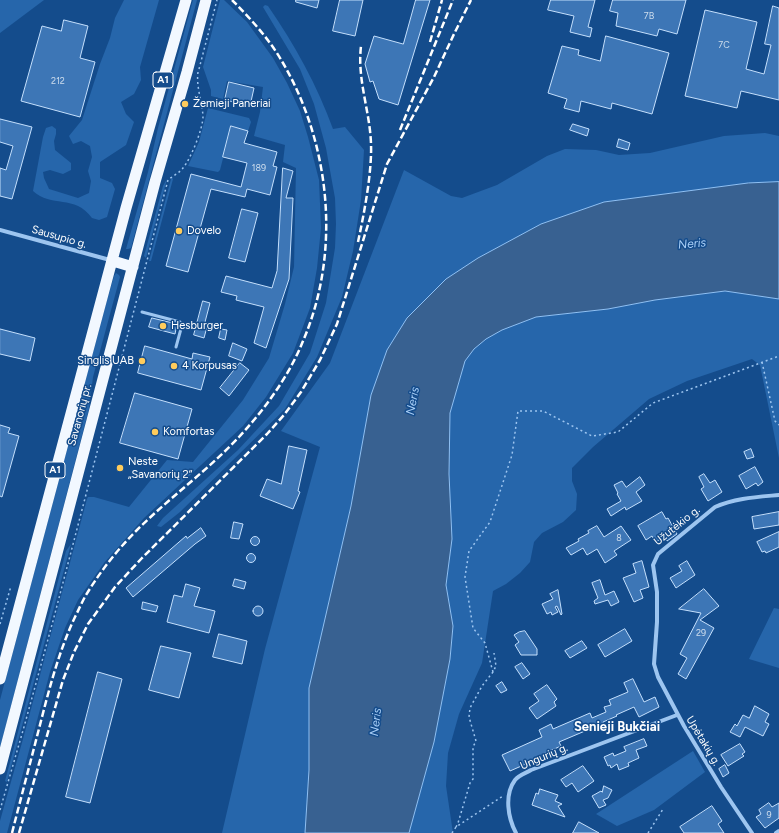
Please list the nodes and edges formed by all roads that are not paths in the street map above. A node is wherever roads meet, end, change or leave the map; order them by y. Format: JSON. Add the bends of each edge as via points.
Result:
{"nodes":[{"id":1,"x":186,"y":0,"type":"edge"},
{"id":2,"x":206,"y":0,"type":"edge"},
{"id":3,"x":0,"y":230,"type":"edge"},
{"id":4,"x":113,"y":261,"type":"junction"},
{"id":5,"x":133,"y":266,"type":"junction"},
{"id":6,"x":142,"y":312,"type":"dead end"},
{"id":7,"x":176,"y":348,"type":"dead end"},
{"id":8,"x":779,"y":495,"type":"edge"},
{"id":9,"x":655,"y":651,"type":"joint"},
{"id":10,"x":0,"y":679,"type":"edge"},
{"id":11,"x":677,"y":714,"type":"junction"},
{"id":12,"x":0,"y":767,"type":"edge"},
{"id":13,"x":779,"y":831,"type":"edge"},
{"id":14,"x":516,"y":833,"type":"edge"},
{"id":15,"x":752,"y":833,"type":"edge"},
{"id":16,"x":776,"y":833,"type":"edge"}],
"edges":[{"from":1,"to":4,"type":"highway","name":"Savanorių pr.","number":"A1"},
{"from":2,"to":5,"type":"highway","name":"Savanorių pr.","number":"A1"},
{"from":3,"to":4,"type":"street","name":"Sausupio g."},
{"from":4,"to":5,"type":"highway"},
{"from":4,"to":10,"type":"highway","name":"Savanorių pr.","number":"A1"},
{"from":5,"to":12,"type":"highway","name":"Savanorių pr.","number":"A1"},
{"from":6,"to":7,"type":"lane","via":[[180,322],[182,325]]},
{"from":8,"to":9,"type":"street","name":"Užutėkio g.","via":[[743,499],[715,507],[658,554],[653,565],[657,592]]},
{"from":9,"to":11,"type":"street","name":"Upėtakių g.","via":[[654,664],[658,677]]},
{"from":11,"to":14,"type":"street","name":"Ungurių g.","via":[[531,770],[515,781],[508,800],[512,826]]},
{"from":11,"to":15,"type":"street","name":"Upėtakių g."},
{"from":13,"to":16,"type":"street"}]}
